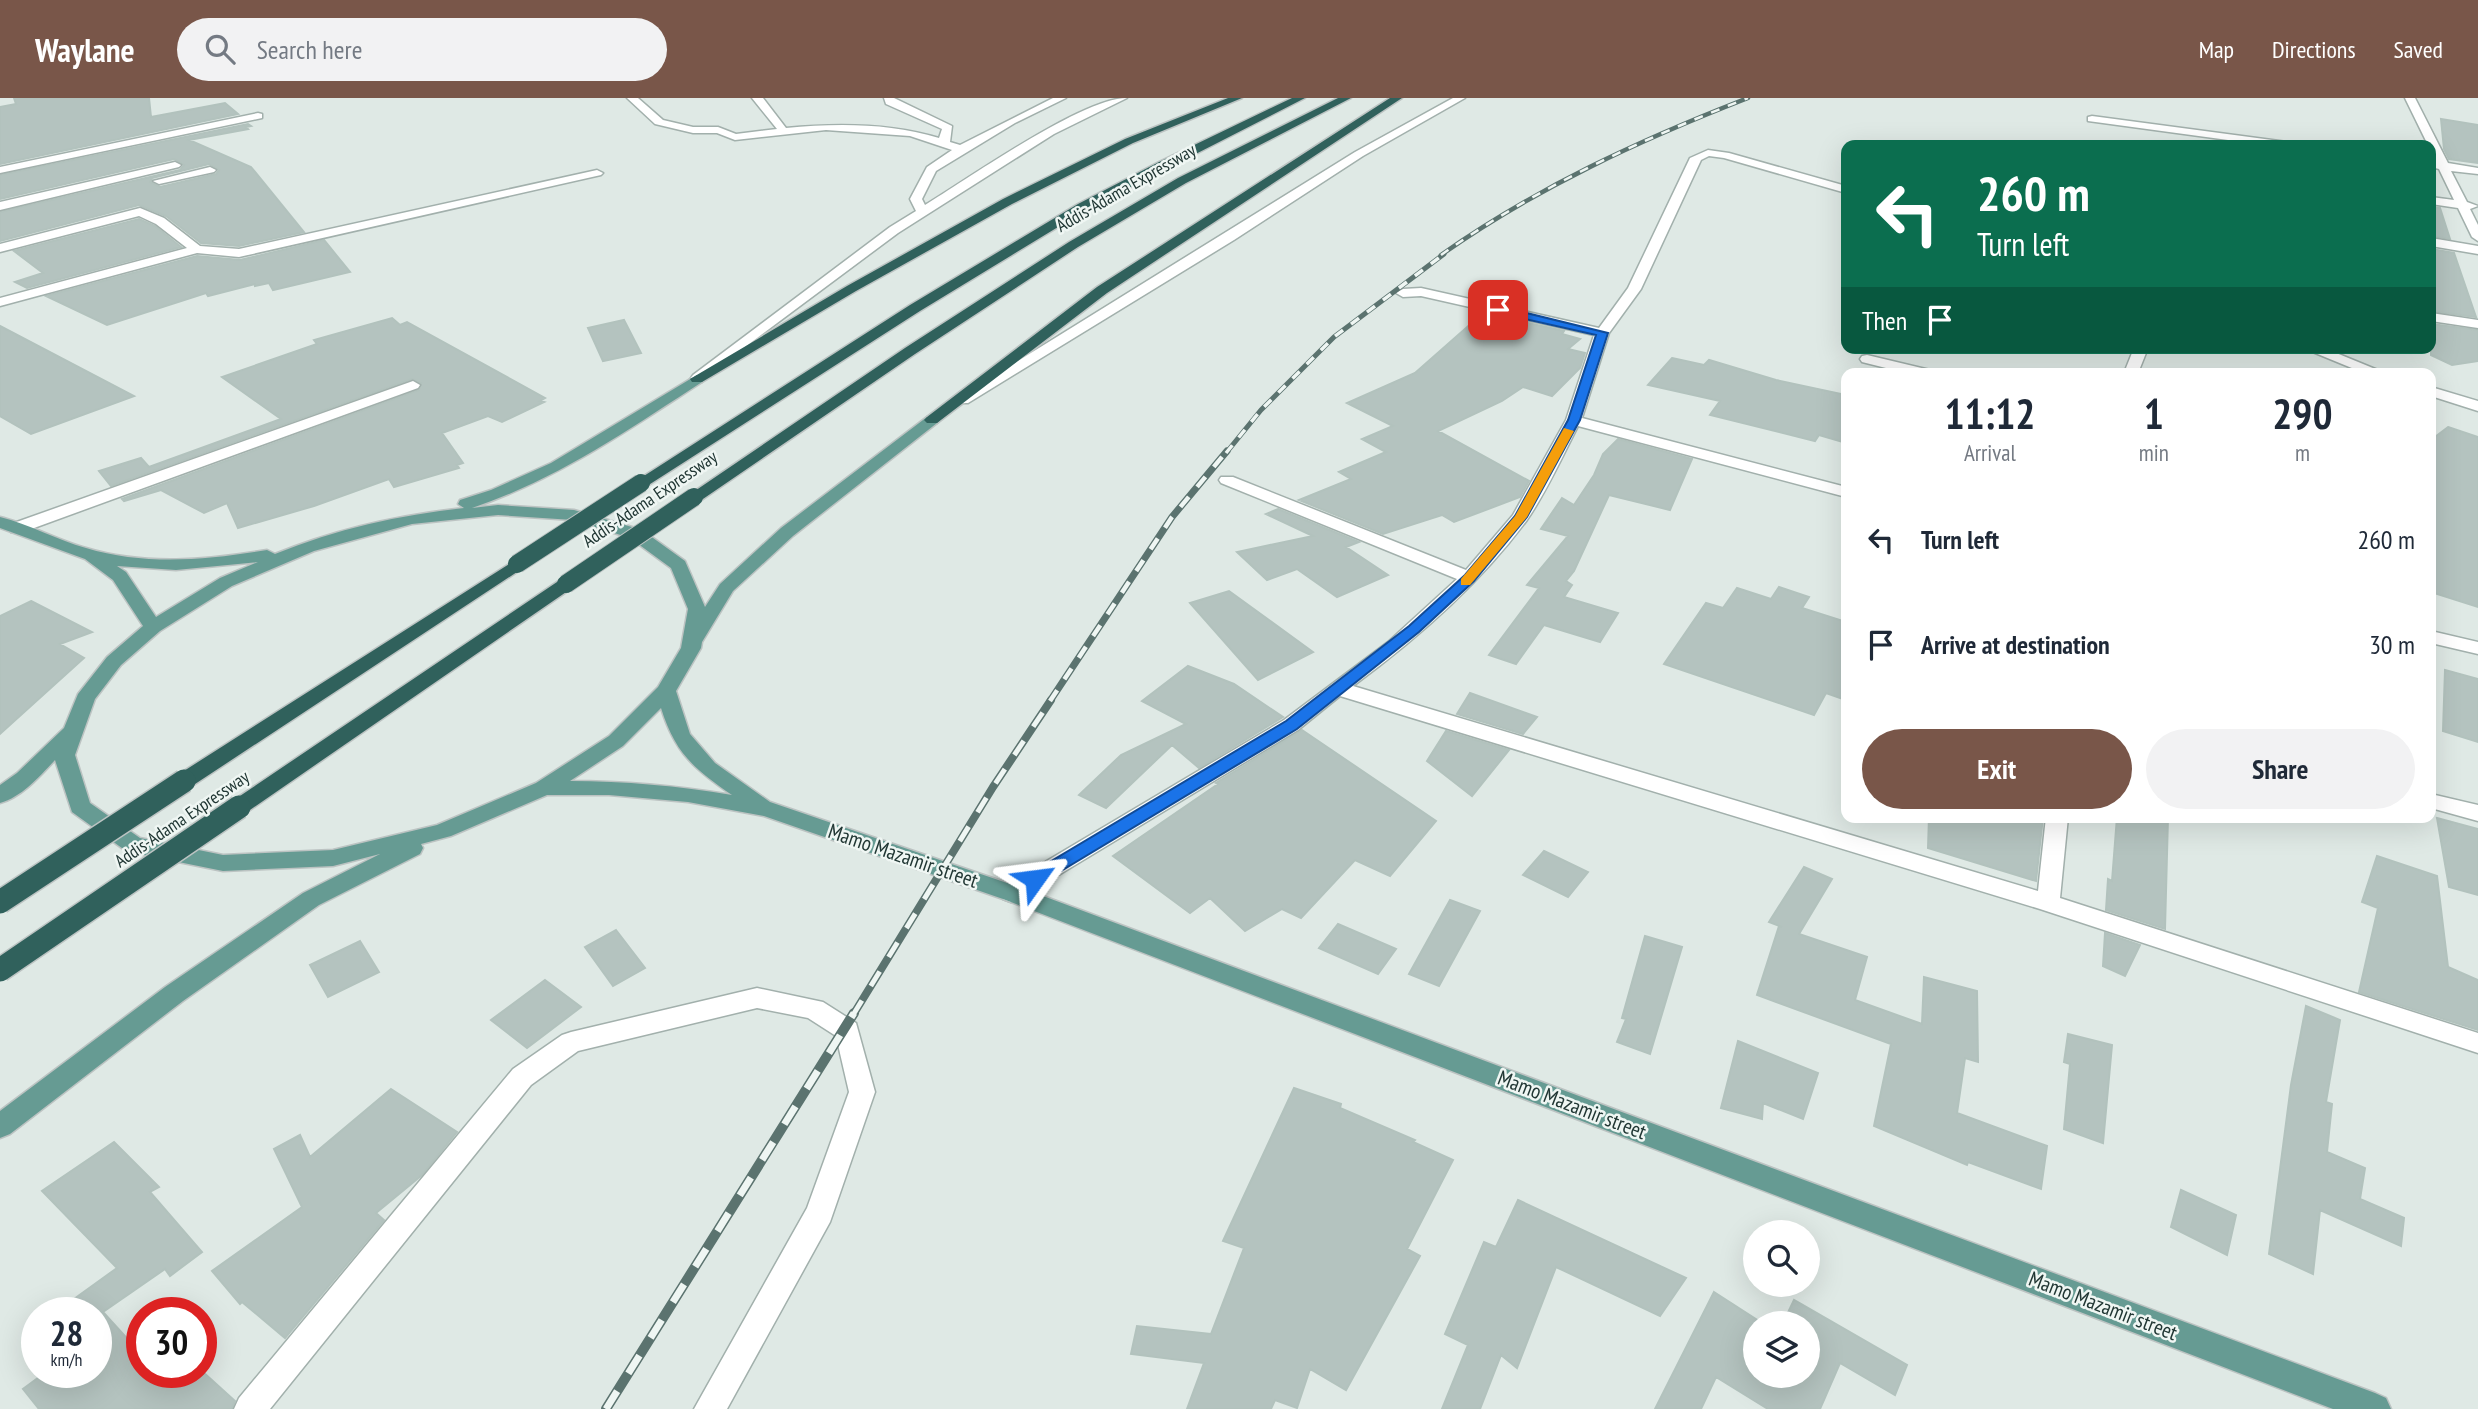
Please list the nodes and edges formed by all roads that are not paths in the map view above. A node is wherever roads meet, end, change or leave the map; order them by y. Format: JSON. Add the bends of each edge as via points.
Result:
{"nodes":[{"id":1,"x":632,"y":98,"type":"edge"},
{"id":2,"x":757,"y":98,"type":"edge"},
{"id":3,"x":889,"y":98,"type":"edge"},
{"id":4,"x":1122,"y":98,"type":"edge"},
{"id":5,"x":1237,"y":98,"type":"edge"},
{"id":6,"x":1300,"y":98,"type":"edge"},
{"id":7,"x":1346,"y":98,"type":"edge"},
{"id":8,"x":1397,"y":98,"type":"edge"},
{"id":9,"x":1460,"y":98,"type":"edge"},
{"id":10,"x":2410,"y":98,"type":"edge"},
{"id":11,"x":1057,"y":99,"type":"edge"},
{"id":12,"x":258,"y":116,"type":"dead end"},
{"id":13,"x":2092,"y":119,"type":"dead end"},
{"id":14,"x":783,"y":131,"type":"junction"},
{"id":15,"x":2250,"y":140,"type":"edge"},
{"id":16,"x":2430,"y":140,"type":"edge"},
{"id":17,"x":945,"y":144,"type":"junction"},
{"id":18,"x":961,"y":149,"type":"junction"},
{"id":19,"x":2436,"y":152,"type":"edge"},
{"id":20,"x":175,"y":165,"type":"dead end"},
{"id":21,"x":2436,"y":165,"type":"edge"},
{"id":22,"x":2443,"y":166,"type":"junction"},
{"id":23,"x":0,"y":170,"type":"edge"},
{"id":24,"x":210,"y":170,"type":"dead end"},
{"id":25,"x":2478,"y":171,"type":"edge"},
{"id":26,"x":597,"y":173,"type":"dead end"},
{"id":27,"x":93,"y":184,"type":"junction"},
{"id":28,"x":1841,"y":189,"type":"edge"},
{"id":29,"x":2436,"y":202,"type":"edge"},
{"id":30,"x":2462,"y":205,"type":"junction"},
{"id":31,"x":0,"y":206,"type":"edge"},
{"id":32,"x":2478,"y":207,"type":"edge"},
{"id":33,"x":922,"y":211,"type":"junction"},
{"id":34,"x":2478,"y":237,"type":"edge"},
{"id":35,"x":2436,"y":244,"type":"edge"},
{"id":36,"x":0,"y":248,"type":"edge"},
{"id":37,"x":197,"y":249,"type":"junction"},
{"id":38,"x":2478,"y":250,"type":"edge"},
{"id":39,"x":1403,"y":293,"type":"dead end"},
{"id":40,"x":0,"y":302,"type":"edge"},
{"id":41,"x":2436,"y":318,"type":"edge"},
{"id":42,"x":2478,"y":324,"type":"edge"},
{"id":43,"x":1602,"y":333,"type":"junction"},
{"id":44,"x":2326,"y":354,"type":"edge"},
{"id":45,"x":1867,"y":359,"type":"dead end"},
{"id":46,"x":1904,"y":368,"type":"edge"},
{"id":47,"x":2364,"y":368,"type":"edge"},
{"id":48,"x":697,"y":379,"type":"junction"},
{"id":49,"x":413,"y":385,"type":"dead end"},
{"id":50,"x":2436,"y":393,"type":"edge"},
{"id":51,"x":2478,"y":406,"type":"edge"},
{"id":52,"x":932,"y":420,"type":"junction"},
{"id":53,"x":1574,"y":420,"type":"junction"},
{"id":54,"x":1227,"y":480,"type":"dead end"},
{"id":55,"x":1841,"y":491,"type":"edge"},
{"id":56,"x":412,"y":519,"type":"junction"},
{"id":57,"x":8,"y":525,"type":"edge"},
{"id":58,"x":308,"y":547,"type":"junction"},
{"id":59,"x":86,"y":554,"type":"junction"},
{"id":60,"x":1469,"y":578,"type":"junction"},
{"id":61,"x":153,"y":627,"type":"junction"},
{"id":62,"x":2436,"y":638,"type":"edge"},
{"id":63,"x":691,"y":648,"type":"junction"},
{"id":64,"x":2478,"y":648,"type":"edge"},
{"id":65,"x":1337,"y":688,"type":"junction"},
{"id":66,"x":666,"y":691,"type":"junction"},
{"id":67,"x":74,"y":729,"type":"junction"},
{"id":68,"x":544,"y":788,"type":"junction"},
{"id":69,"x":0,"y":796,"type":"edge"},
{"id":70,"x":2436,"y":801,"type":"edge"},
{"id":71,"x":767,"y":809,"type":"junction"},
{"id":72,"x":2478,"y":813,"type":"edge"},
{"id":73,"x":2056,"y":823,"type":"edge"},
{"id":74,"x":443,"y":831,"type":"junction"},
{"id":75,"x":1011,"y":893,"type":"junction"},
{"id":76,"x":0,"y":902,"type":"edge"},
{"id":77,"x":2048,"y":902,"type":"junction"},
{"id":78,"x":0,"y":970,"type":"edge"},
{"id":79,"x":2478,"y":1043,"type":"edge"},
{"id":80,"x":0,"y":1126,"type":"edge"},
{"id":81,"x":250,"y":1409,"type":"edge"},
{"id":82,"x":710,"y":1409,"type":"edge"},
{"id":83,"x":2375,"y":1409,"type":"edge"}],
"edges":[{"from":1,"to":14,"type":"street","via":[[659,122],[693,130],[718,130],[735,137]]},
{"from":2,"to":14,"type":"street"},
{"from":3,"to":17,"type":"street","via":[[948,128]]},
{"from":4,"to":33,"type":"street","via":[[1050,132]]},
{"from":5,"to":48,"type":"highway","via":[[1117,146],[1032,188],[904,256]]},
{"from":6,"to":76,"type":"highway","name":"Addis-Adama Expressway","bridge":true,"via":[[1084,206],[974,271]]},
{"from":7,"to":78,"type":"highway","name":"Addis-Adama Expressway","bridge":true,"via":[[1244,147],[1021,277]]},
{"from":8,"to":52,"type":"highway","via":[[1102,290]]},
{"from":9,"to":52,"type":"street","via":[[1359,154]]},
{"from":10,"to":16,"type":"street"},
{"from":11,"to":18,"type":"street"},
{"from":12,"to":23,"type":"street"},
{"from":13,"to":15,"type":"street"},
{"from":14,"to":17,"type":"street","via":[[826,127],[911,134]]},
{"from":17,"to":18,"type":"street"},
{"from":18,"to":33,"type":"street","via":[[931,169],[916,199]]},
{"from":19,"to":22,"type":"street"},
{"from":20,"to":27,"type":"street"},
{"from":21,"to":22,"type":"street"},
{"from":22,"to":25,"type":"street"},
{"from":22,"to":30,"type":"street"},
{"from":24,"to":27,"type":"street","via":[[113,190]]},
{"from":26,"to":37,"type":"street","via":[[239,253]]},
{"from":27,"to":31,"type":"street"},
{"from":28,"to":43,"type":"street","via":[[1725,155],[1708,153],[1696,158],[1634,289]]},
{"from":29,"to":30,"type":"street"},
{"from":30,"to":32,"type":"street"},
{"from":30,"to":34,"type":"street"},
{"from":33,"to":48,"type":"street"},
{"from":35,"to":38,"type":"street"},
{"from":36,"to":37,"type":"street","via":[[140,212]]},
{"from":37,"to":40,"type":"street"},
{"from":39,"to":43,"type":"street","via":[[1421,292]]},
{"from":41,"to":42,"type":"street"},
{"from":43,"to":53,"type":"street"},
{"from":44,"to":47,"type":"street"},
{"from":45,"to":46,"type":"street"},
{"from":48,"to":56,"type":"main road","via":[[563,464],[494,496]]},
{"from":49,"to":57,"type":"street"},
{"from":50,"to":51,"type":"street"},
{"from":52,"to":63,"type":"main road","via":[[787,532],[726,588]]},
{"from":53,"to":55,"type":"street"},
{"from":53,"to":60,"type":"street","via":[[1520,517]]},
{"from":54,"to":60,"type":"street"},
{"from":56,"to":58,"type":"main road"},
{"from":56,"to":63,"type":"main road","via":[[498,510],[574,515],[636,534],[679,565],[697,609]]},
{"from":57,"to":59,"type":"main road"},
{"from":58,"to":59,"type":"main road","via":[[189,565]]},
{"from":58,"to":61,"type":"main road","via":[[226,582]]},
{"from":59,"to":61,"type":"main road","via":[[120,576]]},
{"from":60,"to":65,"type":"street","via":[[1395,646]]},
{"from":61,"to":67,"type":"main road","via":[[114,662],[85,698]]},
{"from":62,"to":64,"type":"street"},
{"from":63,"to":66,"type":"main road"},
{"from":65,"to":75,"type":"street","via":[[1292,725]]},
{"from":65,"to":77,"type":"street"},
{"from":66,"to":68,"type":"main road","via":[[616,741]]},
{"from":66,"to":71,"type":"main road","via":[[680,736],[707,768]]},
{"from":67,"to":69,"type":"main road"},
{"from":67,"to":74,"type":"main road","via":[[64,755],[80,807],[134,845],[223,863],[332,858]]},
{"from":68,"to":71,"type":"main road","via":[[688,795]]},
{"from":68,"to":74,"type":"main road"},
{"from":70,"to":72,"type":"street"},
{"from":71,"to":75,"type":"main road","name":"Mamo Mazamir street"},
{"from":73,"to":77,"type":"street"},
{"from":74,"to":80,"type":"main road","via":[[312,899],[174,994]]},
{"from":75,"to":83,"type":"main road","name":"Mamo Mazamir street"},
{"from":77,"to":79,"type":"street"},
{"from":81,"to":82,"type":"street","via":[[522,1077],[572,1042],[757,999],[814,1009],[847,1030],[862,1092],[820,1213]]}]}
